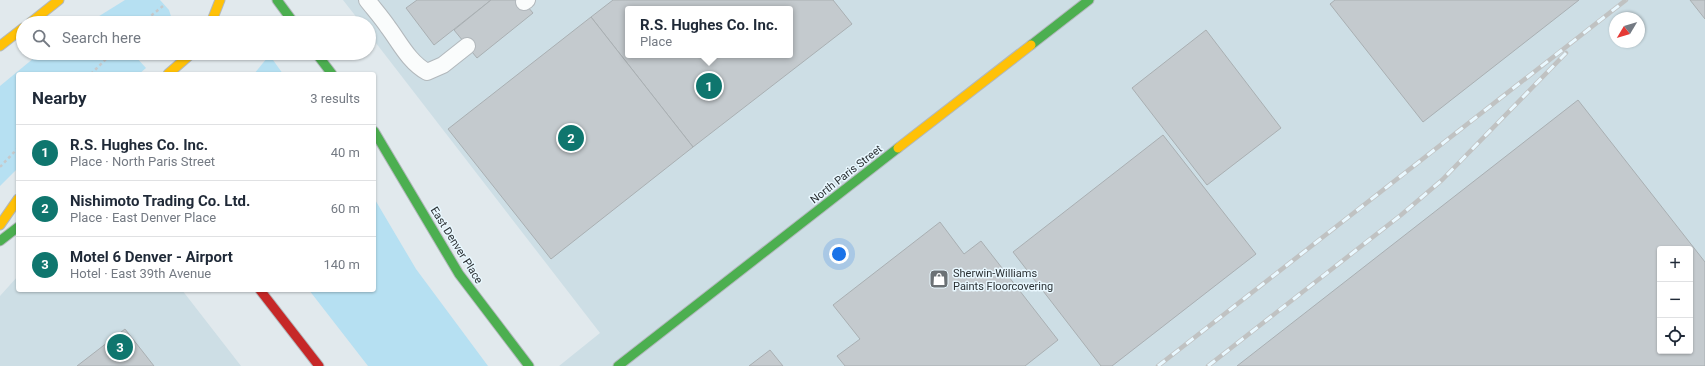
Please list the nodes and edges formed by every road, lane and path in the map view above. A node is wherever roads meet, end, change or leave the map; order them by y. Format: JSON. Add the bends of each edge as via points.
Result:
{"nodes":[{"id":1,"x":59,"y":0,"type":"edge"},
{"id":2,"x":220,"y":0,"type":"edge"},
{"id":3,"x":277,"y":0,"type":"edge"},
{"id":4,"x":367,"y":0,"type":"edge"},
{"id":5,"x":1089,"y":0,"type":"edge"},
{"id":6,"x":163,"y":6,"type":"dead end"},
{"id":7,"x":39,"y":16,"type":"edge"},
{"id":8,"x":151,"y":16,"type":"edge"},
{"id":9,"x":214,"y":16,"type":"edge"},
{"id":10,"x":289,"y":16,"type":"edge"},
{"id":11,"x":16,"y":33,"type":"edge"},
{"id":12,"x":0,"y":46,"type":"edge"},
{"id":13,"x":467,"y":46,"type":"dead end"},
{"id":14,"x":105,"y":60,"type":"edge"},
{"id":15,"x":184,"y":60,"type":"edge"},
{"id":16,"x":321,"y":60,"type":"edge"},
{"id":17,"x":93,"y":72,"type":"edge"},
{"id":18,"x":170,"y":72,"type":"edge"},
{"id":19,"x":330,"y":72,"type":"edge"},
{"id":20,"x":376,"y":135,"type":"edge"},
{"id":21,"x":16,"y":150,"type":"edge"},
{"id":22,"x":0,"y":167,"type":"edge"},
{"id":23,"x":16,"y":202,"type":"edge"},
{"id":24,"x":0,"y":225,"type":"edge"},
{"id":25,"x":16,"y":229,"type":"edge"},
{"id":26,"x":0,"y":241,"type":"edge"},
{"id":27,"x":262,"y":292,"type":"edge"},
{"id":28,"x":319,"y":366,"type":"edge"},
{"id":29,"x":529,"y":366,"type":"edge"},
{"id":30,"x":618,"y":366,"type":"edge"}],
"edges":[{"from":1,"to":7,"type":"street"},
{"from":2,"to":9,"type":"street"},
{"from":3,"to":10,"type":"street"},
{"from":4,"to":13,"type":"lane","via":[[410,58],[427,72],[443,65]]},
{"from":5,"to":30,"type":"street","name":"North Paris Street"},
{"from":6,"to":8,"type":"path"},
{"from":11,"to":12,"type":"street"},
{"from":14,"to":17,"type":"path"},
{"from":15,"to":18,"type":"street"},
{"from":16,"to":19,"type":"street"},
{"from":20,"to":29,"type":"street","name":"East Denver Place","via":[[459,274]]},
{"from":21,"to":22,"type":"path"},
{"from":23,"to":24,"type":"street"},
{"from":25,"to":26,"type":"street"},
{"from":27,"to":28,"type":"street"}]}
